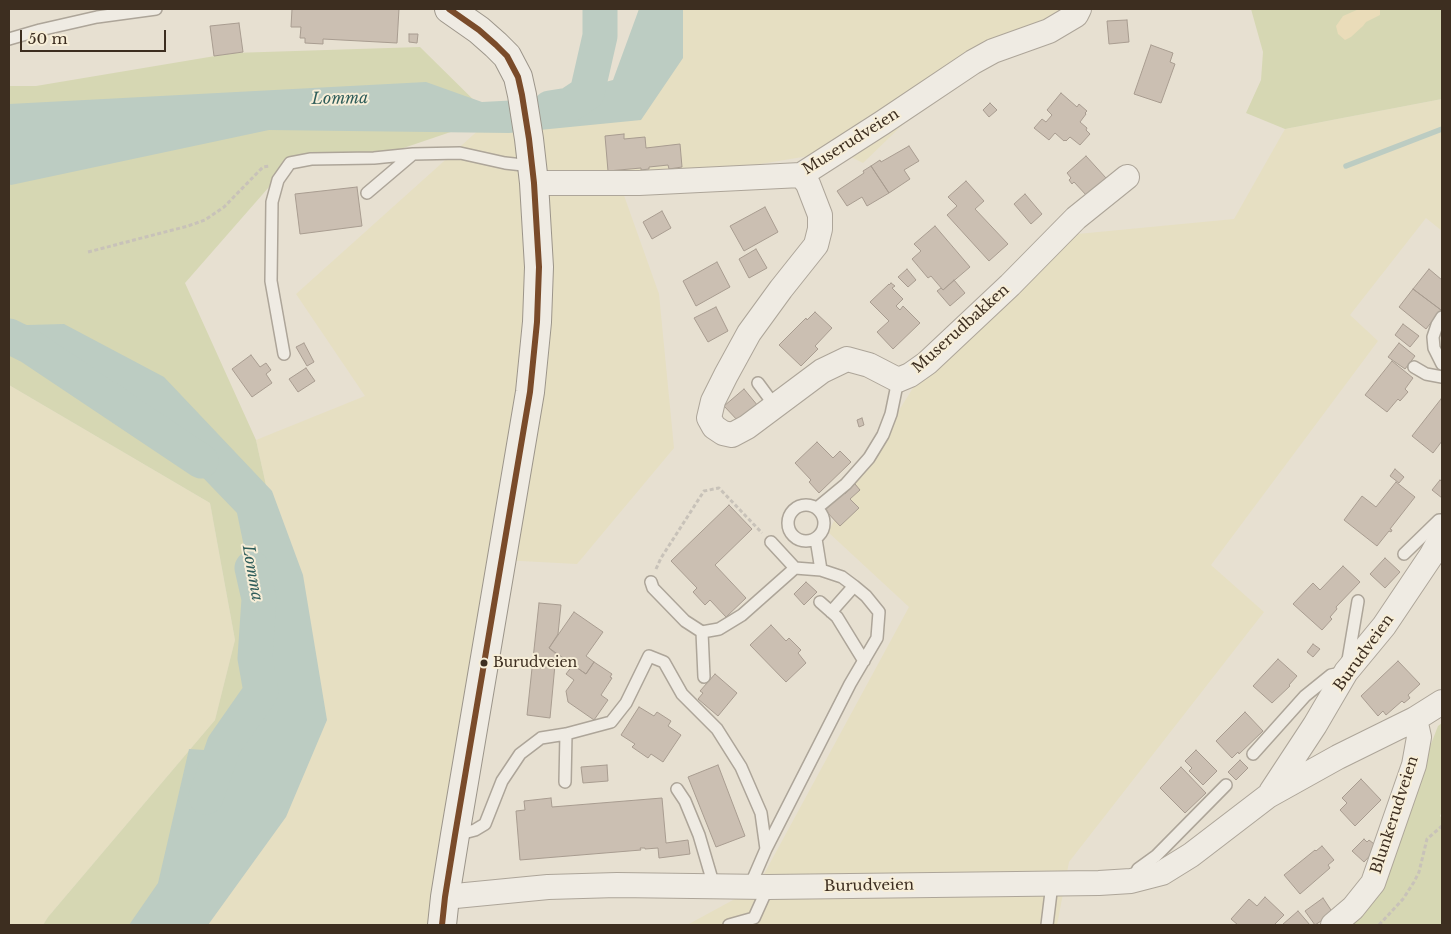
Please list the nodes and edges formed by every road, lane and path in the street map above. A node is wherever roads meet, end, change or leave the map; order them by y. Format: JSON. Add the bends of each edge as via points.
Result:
{"nodes":[{"id":1,"x":156,"y":9,"type":"edge"},
{"id":2,"x":449,"y":9,"type":"edge"},
{"id":3,"x":1079,"y":9,"type":"edge"},
{"id":4,"x":9,"y":39,"type":"edge"},
{"id":5,"x":413,"y":154,"type":"junction"},
{"id":6,"x":290,"y":163,"type":"junction"},
{"id":7,"x":533,"y":174,"type":"junction"},
{"id":8,"x":801,"y":175,"type":"junction"},
{"id":9,"x":1127,"y":177,"type":"dead end"},
{"id":10,"x":367,"y":193,"type":"dead end"},
{"id":11,"x":88,"y":252,"type":"dead end"},
{"id":12,"x":1442,"y":317,"type":"edge"},
{"id":13,"x":284,"y":354,"type":"dead end"},
{"id":14,"x":1442,"y":364,"type":"edge"},
{"id":15,"x":1414,"y":367,"type":"dead end"},
{"id":16,"x":1442,"y":377,"type":"edge"},
{"id":17,"x":898,"y":380,"type":"junction"},
{"id":18,"x":758,"y":384,"type":"dead end"},
{"id":19,"x":775,"y":406,"type":"junction"},
{"id":20,"x":817,"y":508,"type":"junction"},
{"id":21,"x":1442,"y":520,"type":"edge"},
{"id":22,"x":1442,"y":536,"type":"edge"},
{"id":23,"x":816,"y":539,"type":"junction"},
{"id":24,"x":771,"y":542,"type":"joint"},
{"id":25,"x":1404,"y":554,"type":"dead end"},
{"id":26,"x":795,"y":568,"type":"junction"},
{"id":27,"x":821,"y":570,"type":"junction"},
{"id":28,"x":651,"y":582,"type":"joint"},
{"id":29,"x":854,"y":586,"type":"junction"},
{"id":30,"x":1358,"y":601,"type":"dead end"},
{"id":31,"x":820,"y":602,"type":"dead end"},
{"id":32,"x":831,"y":612,"type":"junction"},
{"id":33,"x":702,"y":632,"type":"junction"},
{"id":34,"x":864,"y":661,"type":"junction"},
{"id":35,"x":1346,"y":672,"type":"junction"},
{"id":36,"x":704,"y":677,"type":"dead end"},
{"id":37,"x":1442,"y":702,"type":"edge"},
{"id":38,"x":1415,"y":719,"type":"junction"},
{"id":39,"x":566,"y":734,"type":"junction"},
{"id":40,"x":1253,"y":754,"type":"dead end"},
{"id":41,"x":565,"y":782,"type":"dead end"},
{"id":42,"x":1226,"y":785,"type":"dead end"},
{"id":43,"x":677,"y":790,"type":"dead end"},
{"id":44,"x":1268,"y":796,"type":"junction"},
{"id":45,"x":1442,"y":826,"type":"edge"},
{"id":46,"x":455,"y":836,"type":"junction"},
{"id":47,"x":766,"y":849,"type":"junction"},
{"id":48,"x":1131,"y":881,"type":"junction"},
{"id":49,"x":1052,"y":884,"type":"junction"},
{"id":50,"x":714,"y":886,"type":"junction"},
{"id":51,"x":759,"y":886,"type":"junction"},
{"id":52,"x":445,"y":897,"type":"junction"},
{"id":53,"x":442,"y":925,"type":"edge"},
{"id":54,"x":729,"y":925,"type":"edge"},
{"id":55,"x":1048,"y":925,"type":"edge"},
{"id":56,"x":1333,"y":925,"type":"edge"},
{"id":57,"x":1379,"y":925,"type":"edge"}],
"edges":[{"from":1,"to":4,"type":"lane","via":[[97,17]]},
{"from":2,"to":7,"type":"street","via":[[479,30],[507,56],[518,77]]},
{"from":3,"to":8,"type":"street","name":"Muserudveien","via":[[1076,15],[1049,30],[973,62]]},
{"from":5,"to":6,"type":"lane"},
{"from":5,"to":7,"type":"lane","via":[[460,152]]},
{"from":5,"to":10,"type":"lane"},
{"from":6,"to":11,"type":"path","via":[[263,167],[224,207],[205,220]]},
{"from":6,"to":13,"type":"lane","via":[[278,180],[272,202],[271,282]]},
{"from":7,"to":8,"type":"street","name":"Muserudveien","via":[[639,183]]},
{"from":7,"to":46,"type":"street","via":[[539,267],[530,392]]},
{"from":8,"to":19,"type":"street","name":"Muserudbakken","via":[[815,198],[820,215],[816,245],[749,333],[726,374],[709,418],[714,427],[732,435]]},
{"from":9,"to":17,"type":"street","name":"Muserudbakken","via":[[1076,218],[927,363]]},
{"from":12,"to":14,"type":"lane","via":[[1433,338]]},
{"from":15,"to":16,"type":"lane","via":[[1426,374]]},
{"from":17,"to":19,"type":"street","name":"Muserudbakken","via":[[869,365],[847,359],[822,371]]},
{"from":17,"to":20,"type":"lane","via":[[891,414],[869,458],[846,484]]},
{"from":18,"to":19,"type":"lane"},
{"from":20,"to":23,"type":"lane","via":[[825,522]]},
{"from":20,"to":23,"type":"lane","via":[[806,504],[799,506],[791,512],[788,525],[796,539]]},
{"from":21,"to":25,"type":"lane"},
{"from":22,"to":35,"type":"street","name":"Burudveien","via":[[1384,626]]},
{"from":23,"to":27,"type":"lane"},
{"from":24,"to":26,"type":"lane"},
{"from":24,"to":28,"type":"path","via":[[719,488],[704,491],[661,558]]},
{"from":26,"to":27,"type":"lane"},
{"from":26,"to":33,"type":"lane","via":[[742,615],[719,629]]},
{"from":27,"to":29,"type":"lane","via":[[842,577]]},
{"from":28,"to":33,"type":"lane","via":[[685,621]]},
{"from":29,"to":32,"type":"lane"},
{"from":29,"to":34,"type":"lane","via":[[879,612],[876,638]]},
{"from":30,"to":35,"type":"lane"},
{"from":31,"to":32,"type":"lane"},
{"from":32,"to":34,"type":"lane"},
{"from":33,"to":36,"type":"lane"},
{"from":34,"to":47,"type":"lane"},
{"from":35,"to":40,"type":"lane","via":[[1331,675],[1305,696]]},
{"from":35,"to":44,"type":"street","name":"Burudveien","via":[[1315,726]]},
{"from":37,"to":38,"type":"street","name":"Burudveien"},
{"from":38,"to":44,"type":"street","name":"Burudveien"},
{"from":38,"to":56,"type":"street","name":"Blunkerudveien","via":[[1419,737],[1414,765],[1373,883],[1353,908]]},
{"from":39,"to":41,"type":"lane"},
{"from":39,"to":46,"type":"lane","via":[[541,738],[520,754],[502,781],[485,824]]},
{"from":39,"to":47,"type":"lane","via":[[611,722],[626,703],[649,656],[664,662],[682,694],[717,729],[741,767],[761,813]]},
{"from":42,"to":48,"type":"lane","via":[[1156,856],[1138,869]]},
{"from":43,"to":50,"type":"lane","via":[[699,835]]},
{"from":44,"to":48,"type":"street","name":"Burudveien","via":[[1162,873]]},
{"from":45,"to":57,"type":"path","via":[[1427,839],[1414,882]]},
{"from":46,"to":52,"type":"street"},
{"from":47,"to":51,"type":"lane"},
{"from":48,"to":49,"type":"street","name":"Burudveien"},
{"from":49,"to":51,"type":"street","name":"Burudveien"},
{"from":49,"to":55,"type":"lane"},
{"from":50,"to":51,"type":"street","name":"Burudveien"},
{"from":50,"to":52,"type":"street","name":"Burudveien","via":[[548,887]]},
{"from":51,"to":54,"type":"lane","via":[[754,918]]},
{"from":52,"to":53,"type":"street"}]}
